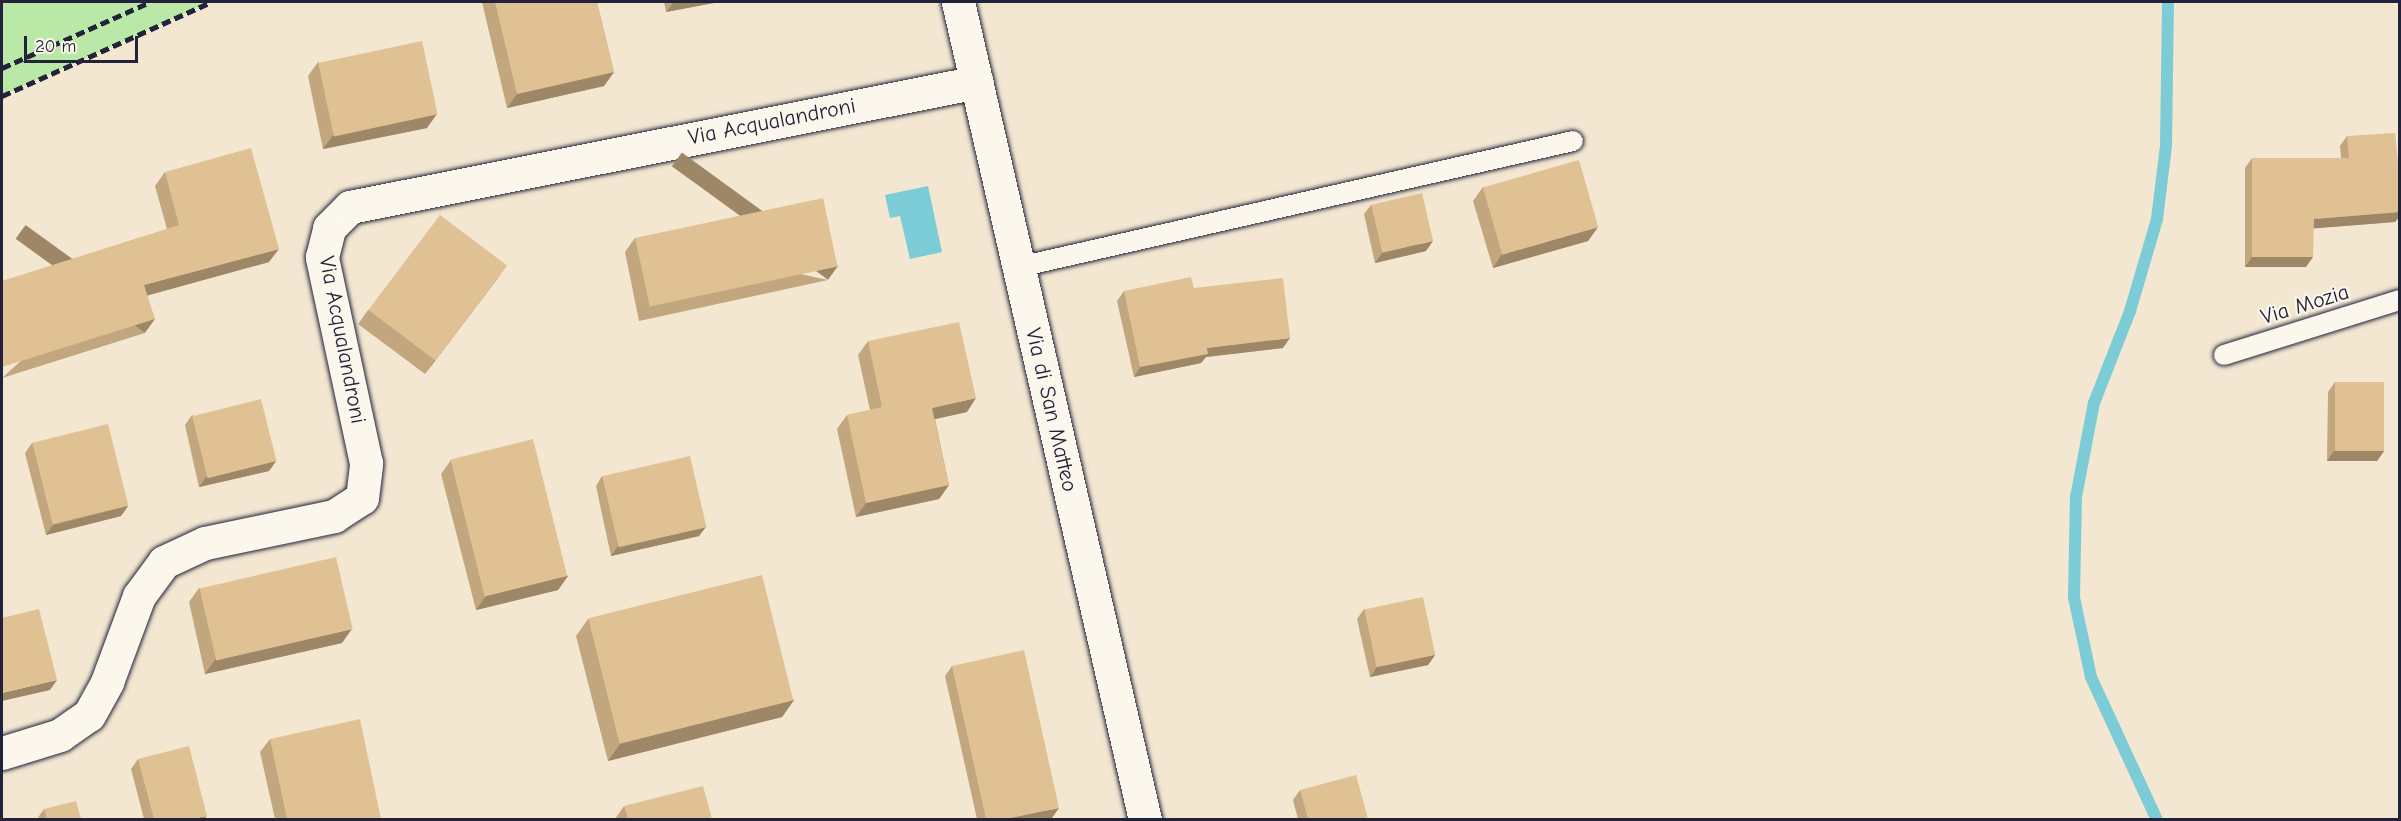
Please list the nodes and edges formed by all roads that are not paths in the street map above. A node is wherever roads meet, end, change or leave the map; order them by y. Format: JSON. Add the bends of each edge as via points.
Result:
{"nodes":[{"id":1,"x":958,"y":2,"type":"edge"},
{"id":2,"x":977,"y":82,"type":"junction"},
{"id":3,"x":1573,"y":141,"type":"dead end"},
{"id":4,"x":1019,"y":267,"type":"junction"},
{"id":5,"x":2400,"y":300,"type":"edge"},
{"id":6,"x":2224,"y":355,"type":"dead end"},
{"id":7,"x":2,"y":753,"type":"edge"},
{"id":8,"x":1145,"y":819,"type":"edge"}],
"edges":[{"from":1,"to":2,"type":"street","name":"Via di San Matteo"},
{"from":2,"to":4,"type":"street","name":"Via di San Matteo"},
{"from":2,"to":7,"type":"street","name":"Via Acqualandroni","via":[[350,207],[329,228],[322,257],[366,463],[362,498],[334,516],[205,543],[164,562],[139,596],[107,682],[89,715],[60,735]]},
{"from":3,"to":4,"type":"lane"},
{"from":4,"to":8,"type":"street","name":"Via di San Matteo"},
{"from":5,"to":6,"type":"lane","name":"Via Mozia"}]}
